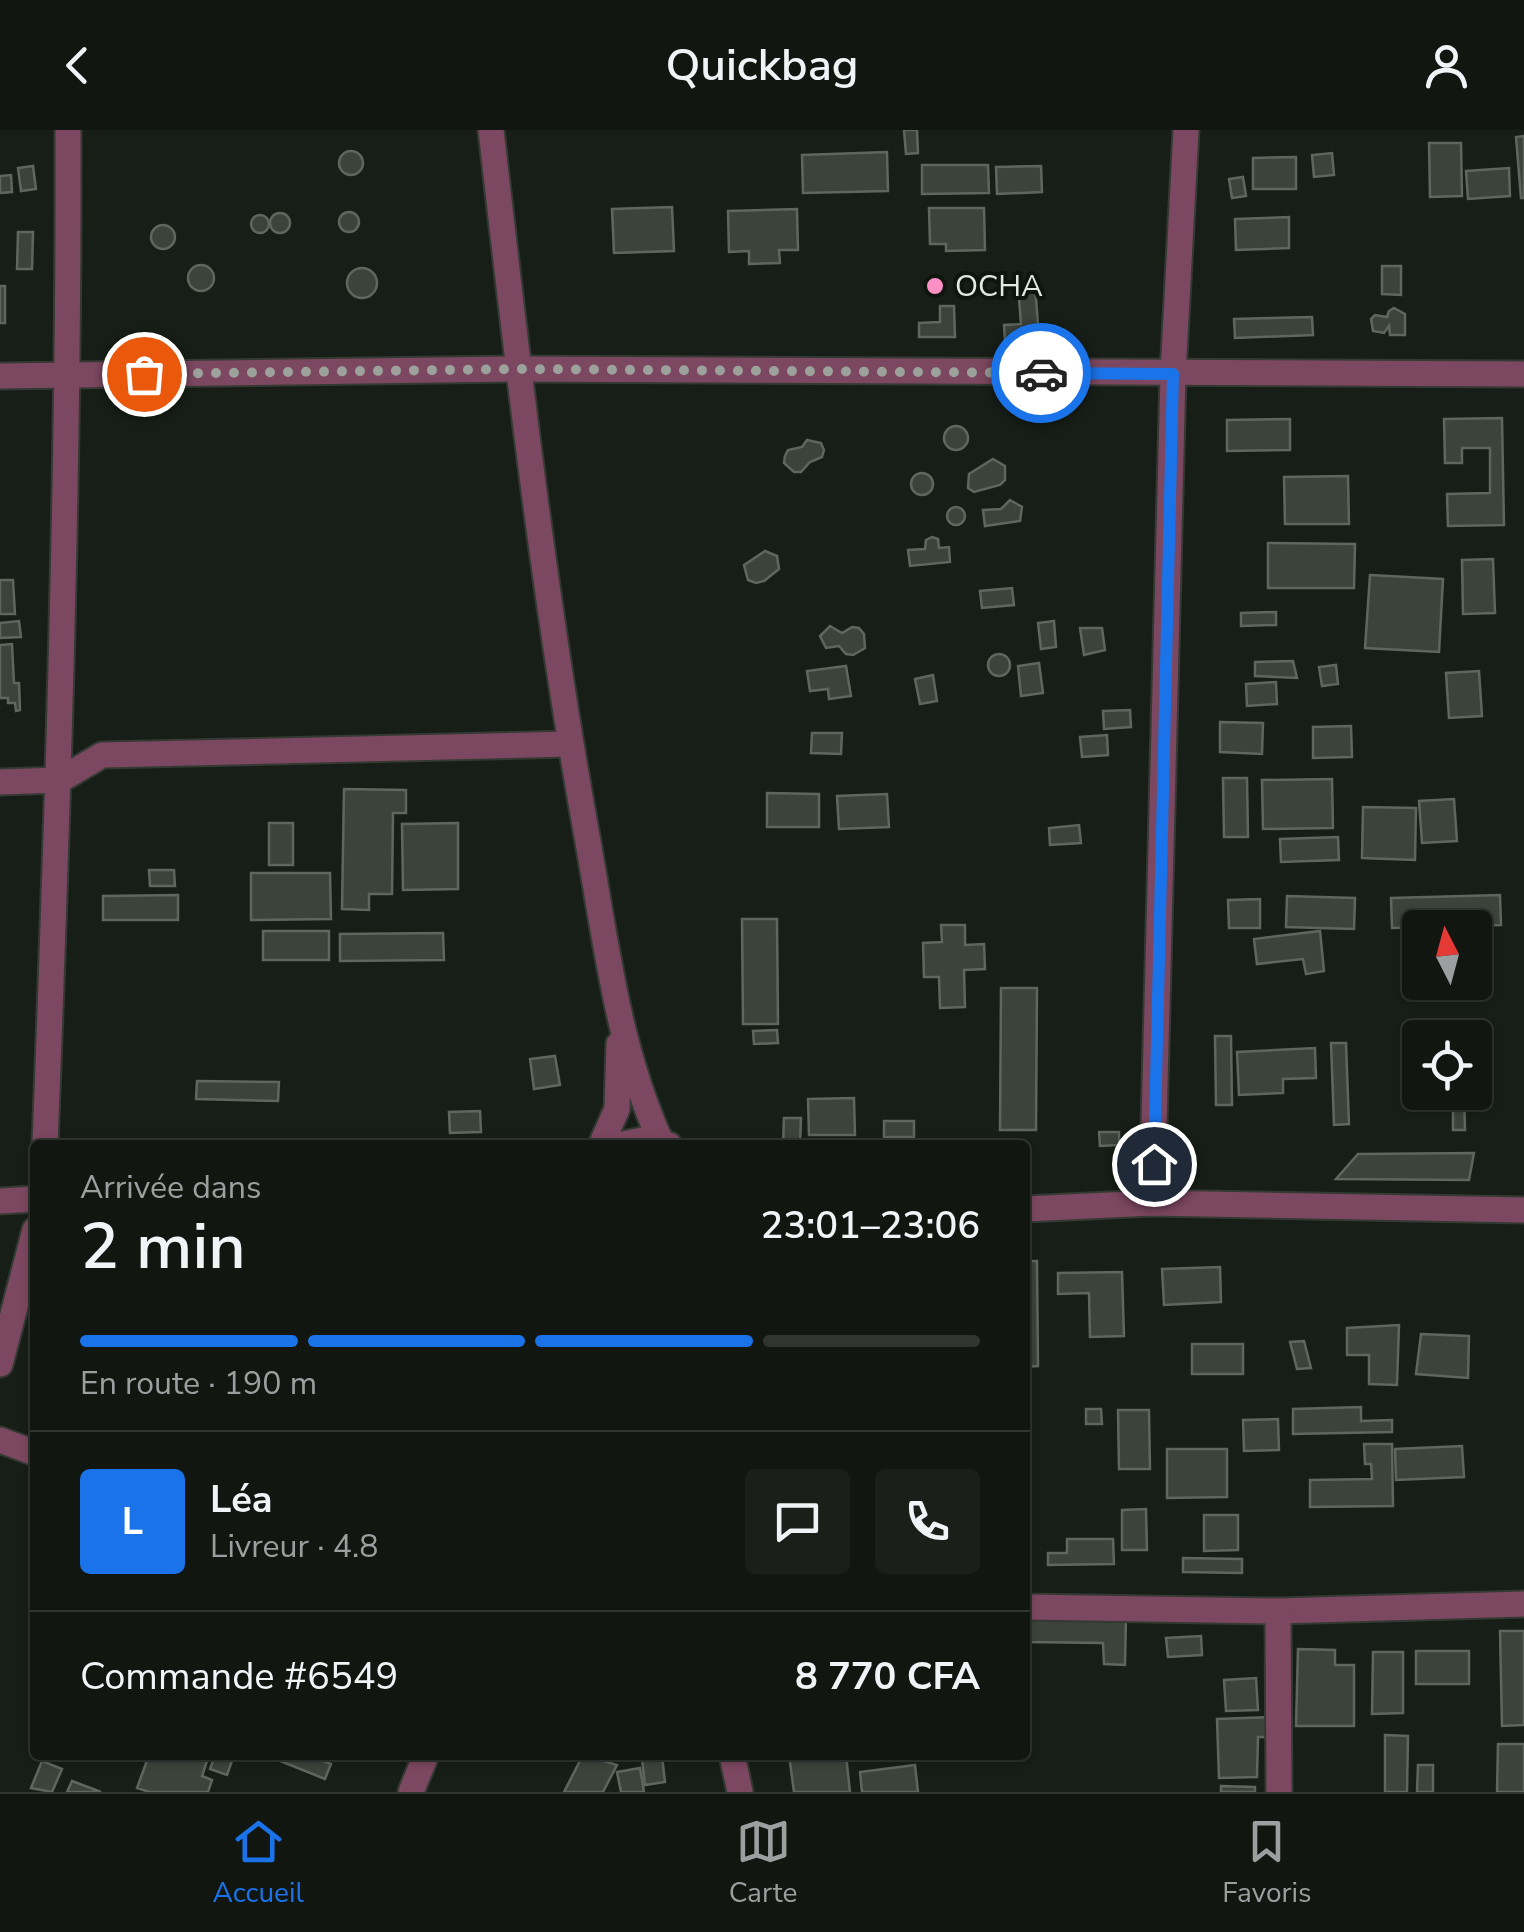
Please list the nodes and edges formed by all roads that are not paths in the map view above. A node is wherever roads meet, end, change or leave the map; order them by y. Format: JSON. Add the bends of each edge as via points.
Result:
{"nodes":[{"id":1,"x":68,"y":130,"type":"edge"},
{"id":2,"x":492,"y":130,"type":"edge"},
{"id":3,"x":1186,"y":130,"type":"edge"},
{"id":4,"x":518,"y":369,"type":"junction"},
{"id":5,"x":1173,"y":374,"type":"junction"},
{"id":6,"x":1524,"y":374,"type":"edge"},
{"id":7,"x":0,"y":376,"type":"edge"},
{"id":8,"x":69,"y":376,"type":"junction"},
{"id":9,"x":570,"y":744,"type":"junction"},
{"id":10,"x":60,"y":780,"type":"junction"},
{"id":11,"x":0,"y":782,"type":"edge"},
{"id":12,"x":620,"y":1019,"type":"junction"},
{"id":13,"x":45,"y":1140,"type":"edge"},
{"id":14,"x":603,"y":1140,"type":"edge"},
{"id":15,"x":663,"y":1140,"type":"edge"},
{"id":16,"x":30,"y":1200,"type":"edge"},
{"id":17,"x":0,"y":1201,"type":"edge"},
{"id":18,"x":1152,"y":1203,"type":"junction"},
{"id":19,"x":1030,"y":1208,"type":"edge"},
{"id":20,"x":1524,"y":1209,"type":"edge"},
{"id":21,"x":1524,"y":1222,"type":"edge"},
{"id":22,"x":30,"y":1249,"type":"edge"},
{"id":23,"x":0,"y":1364,"type":"edge"},
{"id":24,"x":0,"y":1440,"type":"edge"},
{"id":25,"x":30,"y":1452,"type":"edge"},
{"id":26,"x":1524,"y":1604,"type":"edge"},
{"id":27,"x":1030,"y":1608,"type":"edge"},
{"id":28,"x":1278,"y":1610,"type":"junction"},
{"id":29,"x":424,"y":1760,"type":"edge"},
{"id":30,"x":733,"y":1760,"type":"edge"},
{"id":31,"x":411,"y":1792,"type":"edge"},
{"id":32,"x":740,"y":1792,"type":"edge"},
{"id":33,"x":1279,"y":1792,"type":"edge"}],
"edges":[{"from":1,"to":8,"type":"street"},
{"from":2,"to":4,"type":"street"},
{"from":3,"to":5,"type":"street"},
{"from":4,"to":5,"type":"street"},
{"from":4,"to":8,"type":"street"},
{"from":4,"to":9,"type":"street"},
{"from":5,"to":6,"type":"street"},
{"from":5,"to":18,"type":"street"},
{"from":7,"to":8,"type":"street"},
{"from":8,"to":10,"type":"street"},
{"from":9,"to":10,"type":"street","via":[[102,755]]},
{"from":9,"to":12,"type":"street"},
{"from":10,"to":11,"type":"street"},
{"from":10,"to":13,"type":"street"},
{"from":12,"to":14,"type":"street","via":[[616,1109]]},
{"from":12,"to":15,"type":"street","via":[[644,1103]]},
{"from":16,"to":17,"type":"street"},
{"from":18,"to":19,"type":"street"},
{"from":18,"to":20,"type":"street"},
{"from":20,"to":21,"type":"street"},
{"from":22,"to":23,"type":"street"},
{"from":24,"to":25,"type":"street"},
{"from":26,"to":28,"type":"street"},
{"from":27,"to":28,"type":"street"},
{"from":28,"to":33,"type":"street"},
{"from":29,"to":31,"type":"street"},
{"from":30,"to":32,"type":"street"}]}
